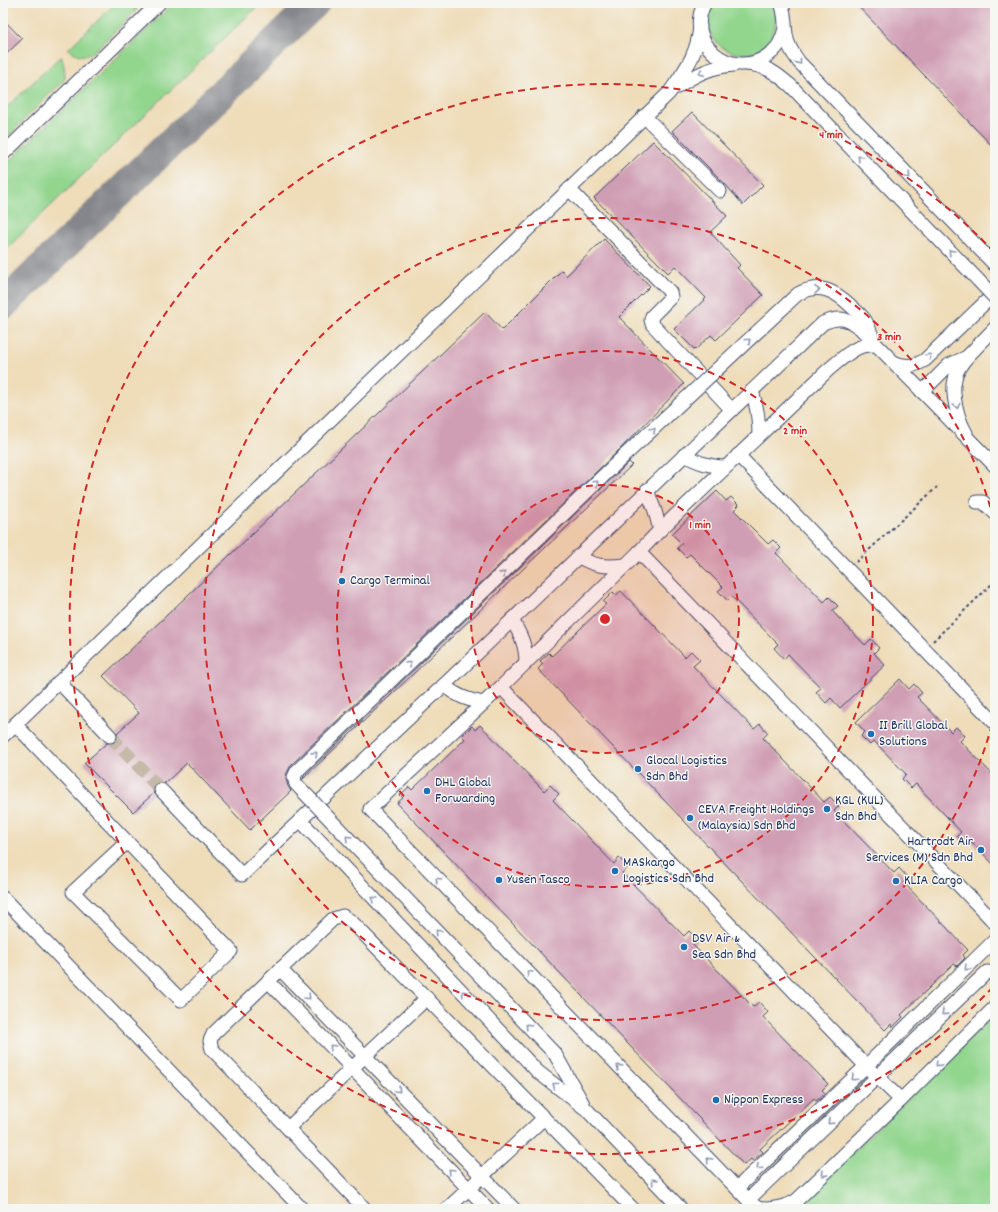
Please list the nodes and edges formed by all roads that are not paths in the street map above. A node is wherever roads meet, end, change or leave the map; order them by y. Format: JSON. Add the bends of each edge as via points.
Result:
{"nodes":[{"id":1,"x":159,"y":3,"type":"edge"},
{"id":2,"x":698,"y":3,"type":"edge"},
{"id":3,"x":705,"y":3,"type":"edge"},
{"id":4,"x":781,"y":3,"type":"edge"},
{"id":5,"x":788,"y":3,"type":"edge"},
{"id":6,"x":700,"y":22,"type":"junction"},
{"id":7,"x":785,"y":22,"type":"junction"},
{"id":8,"x":743,"y":64,"type":"junction"},
{"id":9,"x":669,"y":92,"type":"junction"},
{"id":10,"x":644,"y":116,"type":"junction"},
{"id":11,"x":3,"y":154,"type":"edge"},
{"id":12,"x":568,"y":189,"type":"junction"},
{"id":13,"x":720,"y":191,"type":"dead end"},
{"id":14,"x":994,"y":264,"type":"edge"},
{"id":15,"x":995,"y":293,"type":"edge"},
{"id":16,"x":995,"y":298,"type":"edge"},
{"id":17,"x":995,"y":328,"type":"edge"},
{"id":18,"x":876,"y":345,"type":"junction"},
{"id":19,"x":967,"y":357,"type":"junction"},
{"id":20,"x":893,"y":362,"type":"junction"},
{"id":21,"x":752,"y":390,"type":"junction"},
{"id":22,"x":922,"y":392,"type":"junction"},
{"id":23,"x":732,"y":410,"type":"junction"},
{"id":24,"x":759,"y":435,"type":"junction"},
{"id":25,"x":972,"y":443,"type":"junction"},
{"id":26,"x":684,"y":455,"type":"junction"},
{"id":27,"x":738,"y":455,"type":"junction"},
{"id":28,"x":995,"y":466,"type":"edge"},
{"id":29,"x":725,"y":467,"type":"junction"},
{"id":30,"x":647,"y":490,"type":"junction"},
{"id":31,"x":977,"y":502,"type":"dead end"},
{"id":32,"x":995,"y":513,"type":"edge"},
{"id":33,"x":660,"y":530,"type":"junction"},
{"id":34,"x":639,"y":552,"type":"junction"},
{"id":35,"x":578,"y":556,"type":"junction"},
{"id":36,"x":625,"y":565,"type":"junction"},
{"id":37,"x":512,"y":620,"type":"junction"},
{"id":38,"x":526,"y":663,"type":"junction"},
{"id":39,"x":59,"y":682,"type":"junction"},
{"id":40,"x":444,"y":685,"type":"junction"},
{"id":41,"x":501,"y":687,"type":"junction"},
{"id":42,"x":483,"y":703,"type":"junction"},
{"id":43,"x":995,"y":723,"type":"edge"},
{"id":44,"x":15,"y":724,"type":"junction"},
{"id":45,"x":3,"y":736,"type":"edge"},
{"id":46,"x":110,"y":736,"type":"tunnel mouth"},
{"id":47,"x":161,"y":790,"type":"tunnel mouth"},
{"id":48,"x":300,"y":820,"type":"junction"},
{"id":49,"x":127,"y":842,"type":"junction"},
{"id":50,"x":3,"y":898,"type":"edge"},
{"id":51,"x":995,"y":922,"type":"edge"},
{"id":52,"x":995,"y":940,"type":"edge"},
{"id":53,"x":280,"y":970,"type":"junction"},
{"id":54,"x":995,"y":972,"type":"edge"},
{"id":55,"x":268,"y":981,"type":"junction"},
{"id":56,"x":426,"y":998,"type":"junction"},
{"id":57,"x":995,"y":1007,"type":"edge"},
{"id":58,"x":365,"y":1056,"type":"junction"},
{"id":59,"x":866,"y":1066,"type":"junction"},
{"id":60,"x":352,"y":1068,"type":"junction"},
{"id":61,"x":877,"y":1077,"type":"junction"},
{"id":62,"x":901,"y":1100,"type":"junction"},
{"id":63,"x":586,"y":1109,"type":"junction"},
{"id":64,"x":544,"y":1118,"type":"junction"},
{"id":65,"x":288,"y":1128,"type":"junction"},
{"id":66,"x":482,"y":1176,"type":"junction"},
{"id":67,"x":736,"y":1188,"type":"junction"},
{"id":68,"x":468,"y":1189,"type":"junction"},
{"id":69,"x":750,"y":1205,"type":"edge"},
{"id":70,"x":302,"y":1209,"type":"edge"},
{"id":71,"x":365,"y":1209,"type":"edge"},
{"id":72,"x":446,"y":1209,"type":"edge"},
{"id":73,"x":488,"y":1209,"type":"edge"},
{"id":74,"x":514,"y":1209,"type":"edge"},
{"id":75,"x":633,"y":1209,"type":"edge"},
{"id":76,"x":681,"y":1209,"type":"edge"}],
"edges":[{"from":1,"to":11,"type":"street"},
{"from":2,"to":6,"type":"street"},
{"from":3,"to":6,"type":"street"},
{"from":4,"to":7,"type":"street"},
{"from":5,"to":7,"type":"street"},
{"from":6,"to":8,"type":"street","via":[[708,48],[727,62]]},
{"from":6,"to":9,"type":"street","via":[[695,53]]},
{"from":7,"to":8,"type":"street","via":[[781,40],[773,52],[761,60]]},
{"from":7,"to":14,"type":"street","one_way":true,"via":[[788,44],[799,62]]},
{"from":8,"to":9,"type":"street","one_way":true,"via":[[709,69]]},
{"from":16,"to":8,"type":"street","one_way":true,"bridge":true,"via":[[780,76],[759,66]]},
{"from":9,"to":10,"type":"street"},
{"from":10,"to":12,"type":"street"},
{"from":10,"to":13,"type":"street"},
{"from":12,"to":23,"type":"street","via":[[670,292],[671,297],[652,316],[652,324]]},
{"from":12,"to":39,"type":"street"},
{"from":20,"to":15,"type":"street","one_way":true,"via":[[909,366],[925,360]]},
{"from":17,"to":19,"type":"street"},
{"from":18,"to":20,"type":"street"},
{"from":18,"to":21,"type":"street","via":[[860,328],[844,319],[837,318],[823,323]]},
{"from":18,"to":24,"type":"street","via":[[857,348],[845,356]]},
{"from":63,"to":18,"type":"street","one_way":true,"bridge":true,"via":[[555,1054],[296,784],[294,777],[297,771],[624,456],[797,295],[813,289],[823,289],[841,297],[865,320]]},
{"from":19,"to":22,"type":"street","via":[[950,365]]},
{"from":19,"to":25,"type":"street","one_way":true,"via":[[954,379],[954,391],[961,424]]},
{"from":20,"to":22,"type":"street"},
{"from":21,"to":23,"type":"street"},
{"from":21,"to":24,"type":"street","via":[[759,418]]},
{"from":22,"to":25,"type":"street"},
{"from":23,"to":26,"type":"street"},
{"from":24,"to":27,"type":"street"},
{"from":25,"to":28,"type":"street"},
{"from":26,"to":29,"type":"street","via":[[696,462]]},
{"from":26,"to":30,"type":"street"},
{"from":27,"to":29,"type":"street"},
{"from":27,"to":43,"type":"street"},
{"from":29,"to":33,"type":"street"},
{"from":30,"to":33,"type":"street"},
{"from":30,"to":35,"type":"street"},
{"from":31,"to":32,"type":"street","via":[[983,502]]},
{"from":33,"to":34,"type":"street"},
{"from":34,"to":36,"type":"street"},
{"from":34,"to":51,"type":"street"},
{"from":35,"to":36,"type":"street","via":[[588,563],[599,566]]},
{"from":35,"to":37,"type":"street"},
{"from":36,"to":38,"type":"street"},
{"from":37,"to":38,"type":"street","via":[[526,651]]},
{"from":37,"to":40,"type":"street"},
{"from":38,"to":41,"type":"street"},
{"from":39,"to":44,"type":"street"},
{"from":39,"to":46,"type":"street"},
{"from":40,"to":42,"type":"street","via":[[462,698]]},
{"from":40,"to":48,"type":"street"},
{"from":41,"to":42,"type":"street"},
{"from":41,"to":59,"type":"street"},
{"from":67,"to":42,"type":"street","one_way":true,"via":[[370,809]]},
{"from":44,"to":45,"type":"street"},
{"from":44,"to":49,"type":"street"},
{"from":47,"to":48,"type":"street","via":[[242,875]]},
{"from":63,"to":48,"type":"street","one_way":true,"via":[[538,1072]]},
{"from":49,"to":49,"type":"street","via":[[231,951],[181,1000],[73,892]]},
{"from":50,"to":70,"type":"street"},
{"from":52,"to":59,"type":"street","one_way":true},
{"from":53,"to":55,"type":"street"},
{"from":53,"to":56,"type":"street","via":[[333,919],[343,916],[351,921]]},
{"from":53,"to":58,"type":"street","one_way":true},
{"from":54,"to":61,"type":"street","one_way":true,"via":[[987,972]]},
{"from":60,"to":55,"type":"street","one_way":true},
{"from":55,"to":65,"type":"street","via":[[213,1034],[210,1041],[212,1049]]},
{"from":56,"to":58,"type":"street"},
{"from":56,"to":64,"type":"street"},
{"from":57,"to":62,"type":"street","one_way":true},
{"from":58,"to":60,"type":"street"},
{"from":58,"to":66,"type":"street","one_way":true},
{"from":59,"to":61,"type":"street"},
{"from":59,"to":67,"type":"street","one_way":true},
{"from":60,"to":65,"type":"street"},
{"from":68,"to":60,"type":"street","one_way":true},
{"from":61,"to":62,"type":"street"},
{"from":61,"to":69,"type":"street","one_way":true},
{"from":62,"to":69,"type":"street","one_way":true,"via":[[797,1200],[791,1204],[767,1209]]},
{"from":76,"to":63,"type":"street","one_way":true},
{"from":64,"to":66,"type":"street"},
{"from":64,"to":75,"type":"street"},
{"from":65,"to":71,"type":"street"},
{"from":66,"to":68,"type":"street"},
{"from":66,"to":74,"type":"street"},
{"from":67,"to":69,"type":"street"},
{"from":68,"to":72,"type":"street"},
{"from":68,"to":73,"type":"street"}]}
